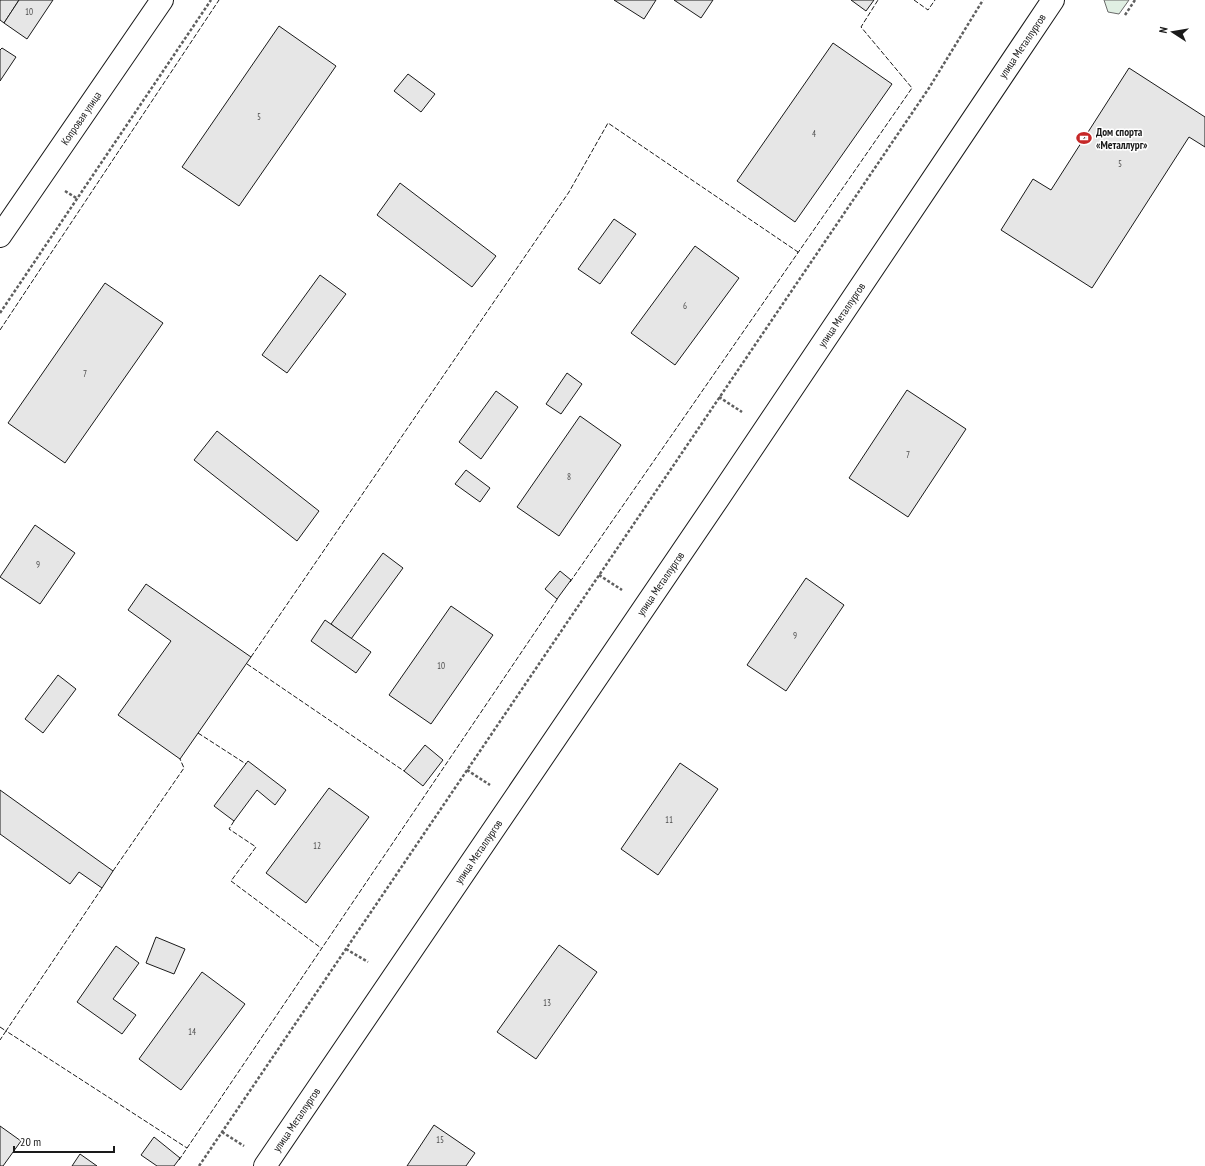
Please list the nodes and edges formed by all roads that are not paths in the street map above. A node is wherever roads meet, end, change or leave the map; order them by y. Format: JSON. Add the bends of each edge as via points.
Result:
{"nodes":[{"id":1,"x":162,"y":0,"type":"edge"},
{"id":2,"x":1053,"y":0,"type":"edge"},
{"id":3,"x":0,"y":236,"type":"edge"},
{"id":4,"x":265,"y":1166,"type":"edge"}],
"edges":[{"from":1,"to":3,"type":"street","name":"Копровая улица"},
{"from":2,"to":4,"type":"street","name":"улица Металлургов"}]}
